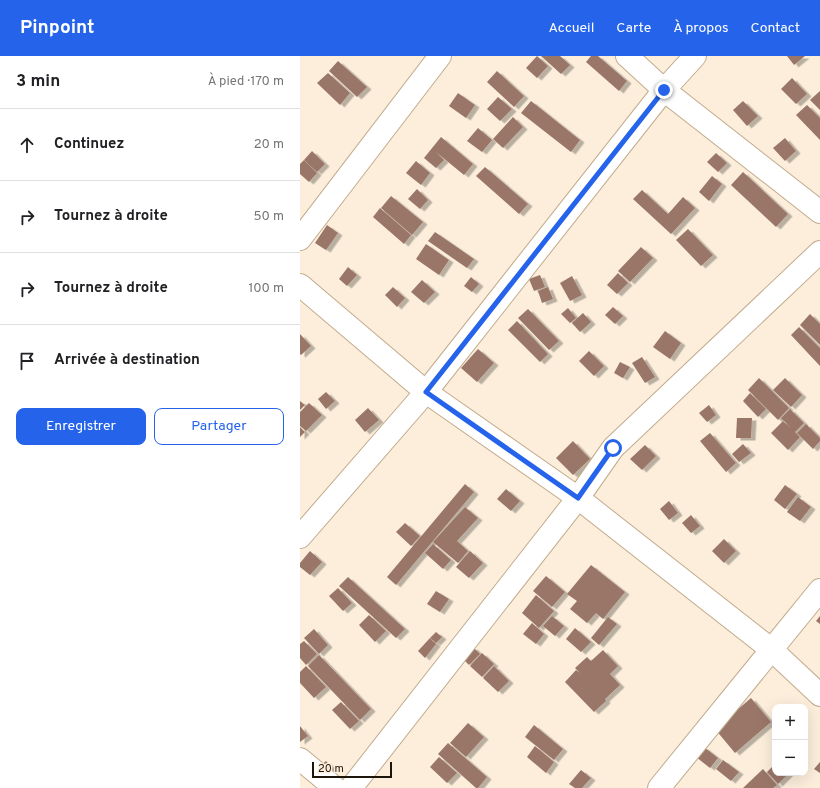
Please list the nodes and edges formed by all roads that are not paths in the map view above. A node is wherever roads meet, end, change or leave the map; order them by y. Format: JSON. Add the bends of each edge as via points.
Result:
{"nodes":[{"id":1,"x":440,"y":56,"type":"edge"},
{"id":2,"x":627,"y":56,"type":"edge"},
{"id":3,"x":695,"y":56,"type":"edge"},
{"id":4,"x":664,"y":90,"type":"junction"},
{"id":5,"x":820,"y":212,"type":"edge"},
{"id":6,"x":300,"y":239,"type":"edge"},
{"id":7,"x":820,"y":252,"type":"edge"},
{"id":8,"x":300,"y":284,"type":"edge"},
{"id":9,"x":426,"y":392,"type":"junction"},
{"id":10,"x":578,"y":498,"type":"junction"},
{"id":11,"x":300,"y":537,"type":"edge"},
{"id":12,"x":820,"y":590,"type":"edge"},
{"id":13,"x":772,"y":650,"type":"junction"},
{"id":14,"x":820,"y":695,"type":"edge"},
{"id":15,"x":300,"y":759,"type":"edge"},
{"id":16,"x":334,"y":788,"type":"edge"},
{"id":17,"x":350,"y":788,"type":"edge"},
{"id":18,"x":659,"y":788,"type":"edge"}],
"edges":[{"from":1,"to":6,"type":"street"},
{"from":2,"to":4,"type":"street"},
{"from":3,"to":4,"type":"street"},
{"from":4,"to":5,"type":"street"},
{"from":4,"to":9,"type":"street"},
{"from":7,"to":10,"type":"street","via":[[613,448]]},
{"from":8,"to":9,"type":"street"},
{"from":9,"to":10,"type":"street"},
{"from":9,"to":11,"type":"street"},
{"from":10,"to":13,"type":"street"},
{"from":10,"to":17,"type":"street"},
{"from":12,"to":13,"type":"street"},
{"from":13,"to":14,"type":"street"},
{"from":13,"to":18,"type":"street"},
{"from":15,"to":16,"type":"street"}]}
